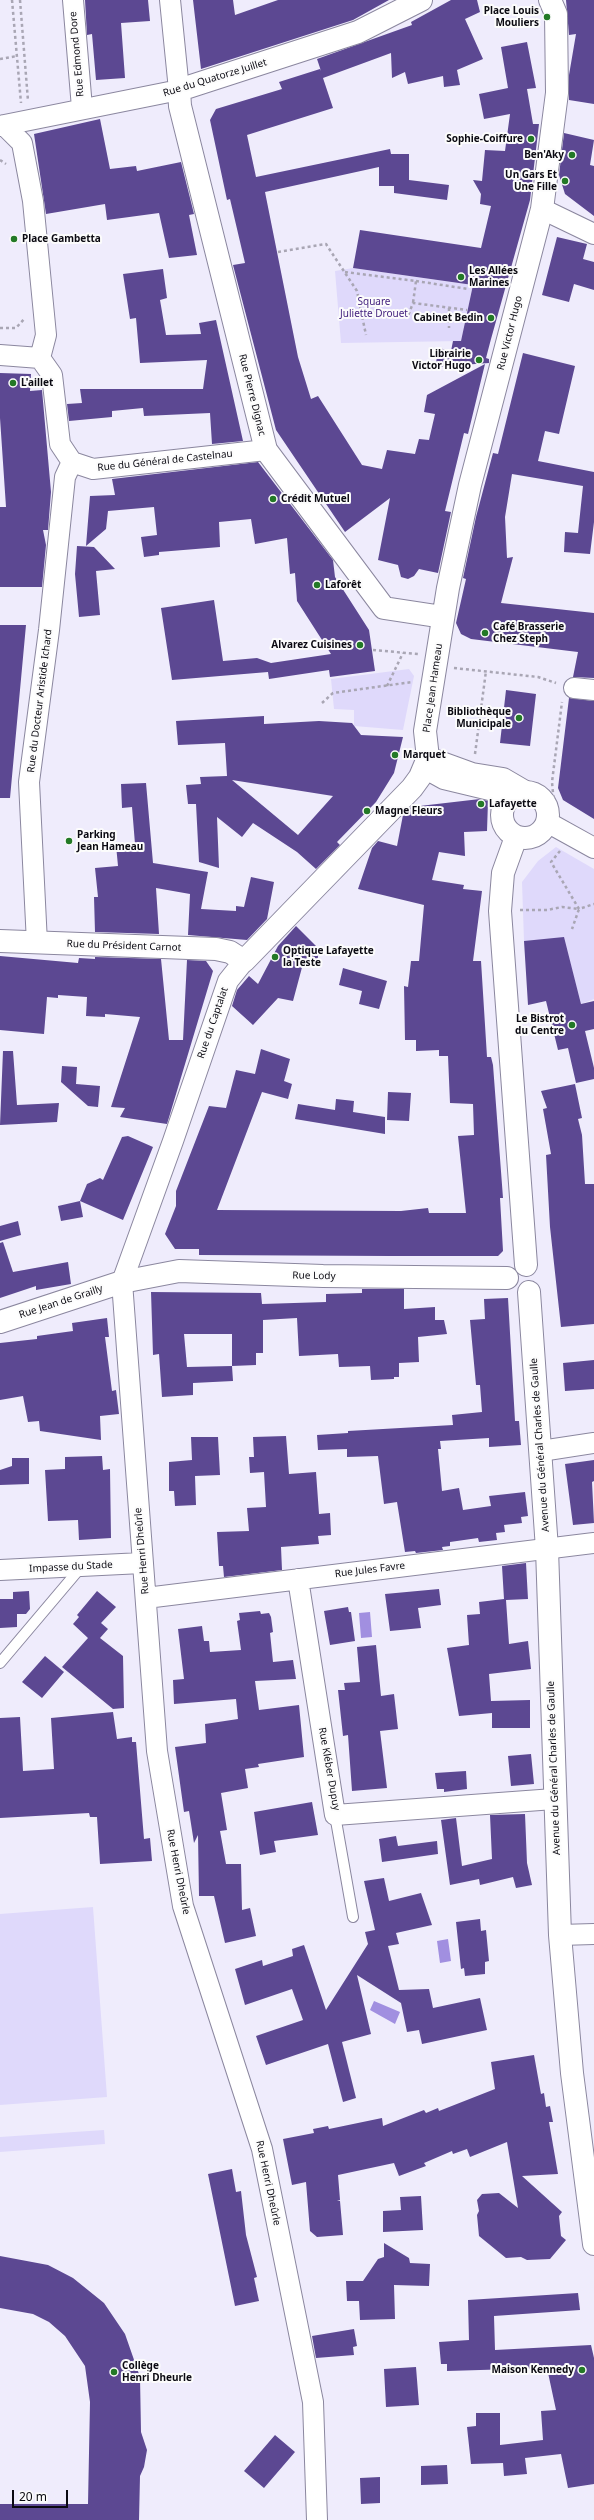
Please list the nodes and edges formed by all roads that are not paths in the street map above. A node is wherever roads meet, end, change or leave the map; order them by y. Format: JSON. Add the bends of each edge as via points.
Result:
{"nodes":[{"id":1,"x":73,"y":0,"type":"edge"},
{"id":2,"x":170,"y":0,"type":"edge"},
{"id":3,"x":422,"y":0,"type":"edge"},
{"id":4,"x":550,"y":0,"type":"edge"},
{"id":5,"x":179,"y":90,"type":"junction"},
{"id":6,"x":82,"y":108,"type":"junction"},
{"id":7,"x":2,"y":126,"type":"edge"},
{"id":8,"x":542,"y":209,"type":"junction"},
{"id":9,"x":594,"y":234,"type":"edge"},
{"id":10,"x":0,"y":355,"type":"edge"},
{"id":11,"x":40,"y":358,"type":"junction"},
{"id":12,"x":266,"y":450,"type":"junction"},
{"id":13,"x":72,"y":462,"type":"junction"},
{"id":14,"x":443,"y":617,"type":"junction"},
{"id":15,"x":569,"y":687,"type":"road end"},
{"id":16,"x":594,"y":690,"type":"edge"},
{"id":17,"x":428,"y":758,"type":"junction"},
{"id":18,"x":527,"y":793,"type":"junction"},
{"id":19,"x":507,"y":800,"type":"junction"},
{"id":20,"x":550,"y":815,"type":"junction"},
{"id":21,"x":516,"y":836,"type":"junction"},
{"id":22,"x":594,"y":848,"type":"edge"},
{"id":23,"x":0,"y":941,"type":"edge"},
{"id":24,"x":37,"y":943,"type":"junction"},
{"id":25,"x":244,"y":961,"type":"junction"},
{"id":26,"x":526,"y":1265,"type":"junction"},
{"id":27,"x":508,"y":1278,"type":"junction"},
{"id":28,"x":122,"y":1282,"type":"junction"},
{"id":29,"x":529,"y":1292,"type":"junction"},
{"id":30,"x":0,"y":1322,"type":"edge"},
{"id":31,"x":594,"y":1443,"type":"edge"},
{"id":32,"x":541,"y":1451,"type":"junction"},
{"id":33,"x":594,"y":1544,"type":"edge"},
{"id":34,"x":547,"y":1549,"type":"junction"},
{"id":35,"x":142,"y":1563,"type":"junction"},
{"id":36,"x":82,"y":1566,"type":"junction"},
{"id":37,"x":0,"y":1570,"type":"edge"},
{"id":38,"x":298,"y":1579,"type":"junction"},
{"id":39,"x":146,"y":1598,"type":"junction"},
{"id":40,"x":0,"y":1663,"type":"edge"},
{"id":41,"x":554,"y":1799,"type":"junction"},
{"id":42,"x":335,"y":1815,"type":"junction"},
{"id":43,"x":353,"y":1917,"type":"dead end"},
{"id":44,"x":594,"y":1934,"type":"edge"},
{"id":45,"x":560,"y":1935,"type":"junction"},
{"id":46,"x":593,"y":2230,"type":"edge"},
{"id":47,"x":317,"y":2520,"type":"edge"}],
"edges":[{"from":1,"to":6,"type":"street","name":"Rue Edmond Dore"},
{"from":2,"to":5,"type":"street"},
{"from":3,"to":5,"type":"street","name":"Rue du Quatorze Juillet","via":[[358,32]]},
{"from":4,"to":8,"type":"street","name":"Rue Victor Hugo","via":[[556,14],[557,96]]},
{"from":5,"to":6,"type":"street","name":"Rue du Quatorze Juillet"},
{"from":5,"to":12,"type":"street","name":"Rue Pierre Dignac","via":[[180,106]]},
{"from":6,"to":7,"type":"street","name":"Rue du Quatorze Juillet"},
{"from":7,"to":11,"type":"street","via":[[22,144],[33,200],[46,335]]},
{"from":8,"to":9,"type":"street"},
{"from":8,"to":14,"type":"street","name":"Rue Victor Hugo","via":[[470,485]]},
{"from":10,"to":11,"type":"street"},
{"from":11,"to":13,"type":"street","via":[[52,375],[60,444]]},
{"from":12,"to":13,"type":"street","name":"Rue du Général de Castelnau","via":[[94,469]]},
{"from":12,"to":14,"type":"street","name":"Rue Pierre Dignac","via":[[384,608]]},
{"from":13,"to":24,"type":"street","name":"Rue du Docteur Aristide Ichard","via":[[65,476],[29,782]]},
{"from":14,"to":17,"type":"street","name":"Place Jean Hameau","via":[[425,731]]},
{"from":15,"to":16,"type":"street"},
{"from":17,"to":18,"type":"street","via":[[472,774],[503,779]]},
{"from":17,"to":19,"type":"street","via":[[435,773],[444,778],[494,790]]},
{"from":17,"to":25,"type":"street","name":"Rue du Captalat","via":[[412,788]]},
{"from":18,"to":19,"type":"street"},
{"from":18,"to":20,"type":"street","via":[[534,794],[544,803],[548,816]]},
{"from":19,"to":21,"type":"street","via":[[502,820],[510,833]]},
{"from":20,"to":21,"type":"street","via":[[543,829],[531,838]]},
{"from":20,"to":22,"type":"street","via":[[572,836]]},
{"from":21,"to":26,"type":"street","via":[[504,873],[500,911]]},
{"from":23,"to":24,"type":"street","name":"Rue du Président Carnot"},
{"from":24,"to":25,"type":"street","name":"Rue du Président Carnot","via":[[216,949],[230,952]]},
{"from":25,"to":28,"type":"street","name":"Rue du Captalat","via":[[228,980],[174,1142]]},
{"from":26,"to":27,"type":"street","via":[[520,1264],[512,1268]]},
{"from":26,"to":29,"type":"street","via":[[533,1270],[536,1279],[533,1289]]},
{"from":27,"to":28,"type":"street","name":"Rue Lody","via":[[179,1272]]},
{"from":27,"to":29,"type":"street","via":[[509,1285],[515,1292]]},
{"from":28,"to":30,"type":"street","name":"Rue Jean de Grailly"},
{"from":28,"to":35,"type":"street","name":"Rue Henri Dheûrle"},
{"from":29,"to":32,"type":"street","name":"Avenue du Général Charles de Gaulle"},
{"from":31,"to":32,"type":"street"},
{"from":32,"to":34,"type":"street","name":"Avenue du Général Charles de Gaulle"},
{"from":33,"to":34,"type":"street","name":"Rue Jules Favre"},
{"from":34,"to":38,"type":"street","name":"Rue Jules Favre"},
{"from":34,"to":41,"type":"street","name":"Avenue du Général Charles de Gaulle"},
{"from":35,"to":36,"type":"street","name":"Impasse du Stade"},
{"from":35,"to":39,"type":"street","name":"Rue Henri Dheûrle"},
{"from":36,"to":37,"type":"street","name":"Impasse du Stade"},
{"from":36,"to":40,"type":"lane"},
{"from":38,"to":39,"type":"street","name":"Rue Jules Favre"},
{"from":38,"to":42,"type":"street","name":"Rue Kléber Dupuy"},
{"from":39,"to":47,"type":"street","name":"Rue Henri Dheûrle","via":[[157,1751],[183,1906],[262,2149],[313,2402]]},
{"from":41,"to":42,"type":"street","name":"Rue Kléber Dupuy"},
{"from":41,"to":45,"type":"street","name":"Avenue du Général Charles de Gaulle"},
{"from":42,"to":43,"type":"lane"},
{"from":44,"to":45,"type":"street"},
{"from":45,"to":46,"type":"street","name":"Avenue du Général Charles de Gaulle","via":[[572,2073]]}]}
